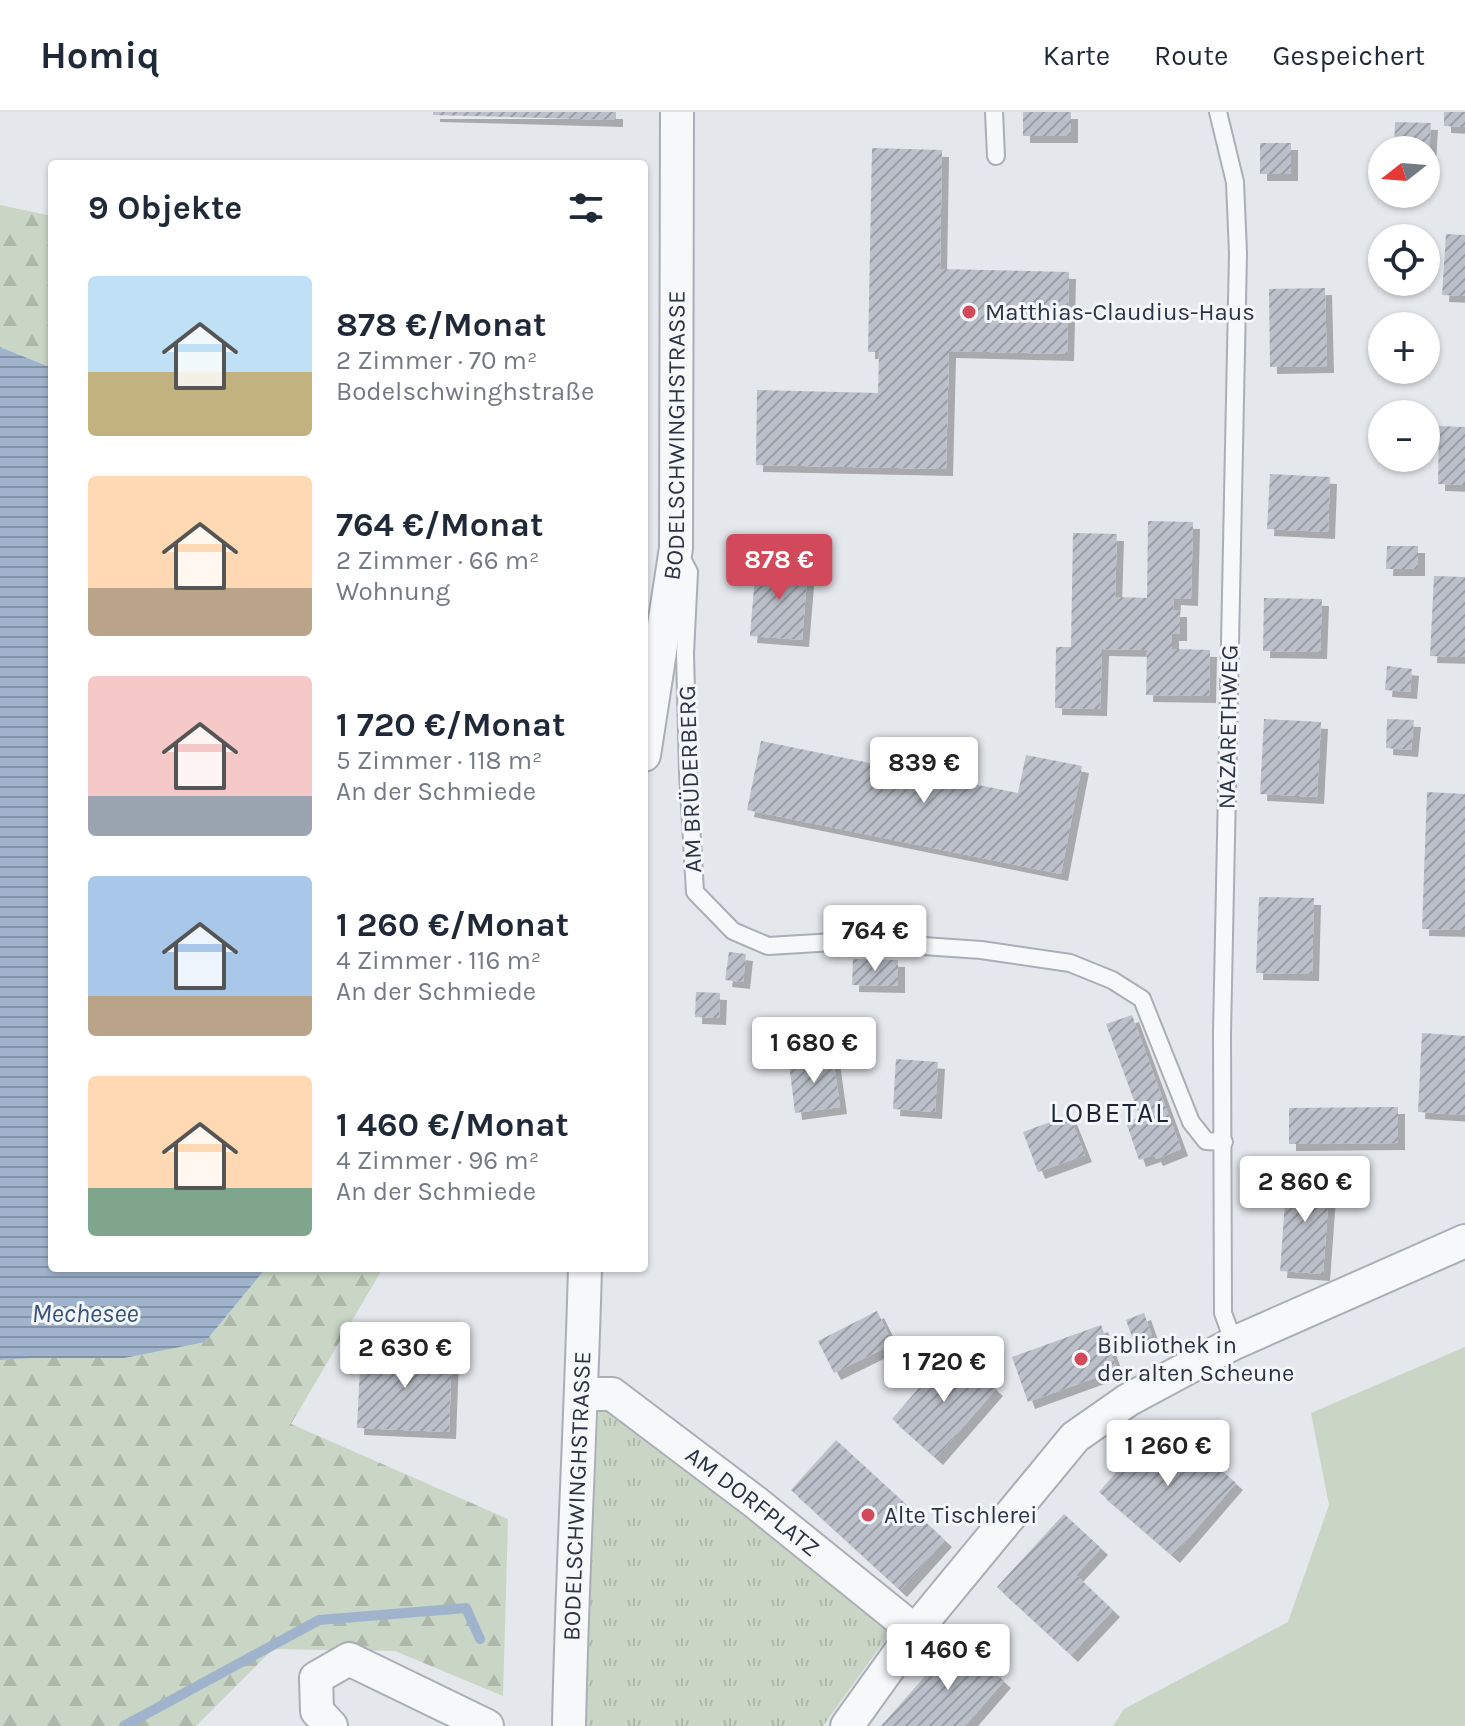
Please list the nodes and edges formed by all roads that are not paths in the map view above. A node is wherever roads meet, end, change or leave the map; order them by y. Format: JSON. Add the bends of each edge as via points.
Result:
{"nodes":[{"id":1,"x":677,"y":112,"type":"edge"},
{"id":2,"x":994,"y":112,"type":"edge"},
{"id":3,"x":1218,"y":112,"type":"edge"},
{"id":4,"x":996,"y":156,"type":"dead end"},
{"id":5,"x":676,"y":548,"type":"junction"},
{"id":6,"x":648,"y":729,"type":"edge"},
{"id":7,"x":1224,"y":1142,"type":"junction"},
{"id":8,"x":1465,"y":1241,"type":"edge"},
{"id":9,"x":585,"y":1272,"type":"edge"},
{"id":10,"x":1234,"y":1343,"type":"junction"},
{"id":11,"x":581,"y":1394,"type":"junction"},
{"id":12,"x":915,"y":1631,"type":"junction"},
{"id":13,"x":331,"y":1726,"type":"edge"},
{"id":14,"x":487,"y":1726,"type":"edge"},
{"id":15,"x":569,"y":1726,"type":"edge"},
{"id":16,"x":847,"y":1726,"type":"edge"}],
"edges":[{"from":1,"to":5,"type":"street","name":"BODELSCHWINGHSTRASSE"},
{"from":2,"to":4,"type":"lane"},
{"from":3,"to":7,"type":"lane","name":"NAZARETHWEG","via":[[1235,182],[1238,253]]},
{"from":5,"to":6,"type":"street","name":"BODELSCHWINGHSTRASSE"},
{"from":5,"to":7,"type":"lane","name":"AM BRÜDERBERG","via":[[689,572],[686,668],[695,892],[733,931],[768,946],[851,941],[981,950],[1070,963],[1112,980],[1142,999],[1191,1122],[1206,1141]]},
{"from":7,"to":10,"type":"lane","name":"NAZARETHWEG","via":[[1223,1313]]},
{"from":8,"to":10,"type":"street"},
{"from":9,"to":11,"type":"street","name":"BODELSCHWINGHSTRASSE"},
{"from":10,"to":12,"type":"street","via":[[1128,1400],[1075,1437]]},
{"from":11,"to":12,"type":"street","name":"AM DORFPLATZ","via":[[612,1394]]},
{"from":11,"to":15,"type":"street","name":"BODELSCHWINGHSTRASSE"},
{"from":12,"to":16,"type":"street"},
{"from":13,"to":14,"type":"street","via":[[317,1711],[316,1678],[349,1659]]}]}
